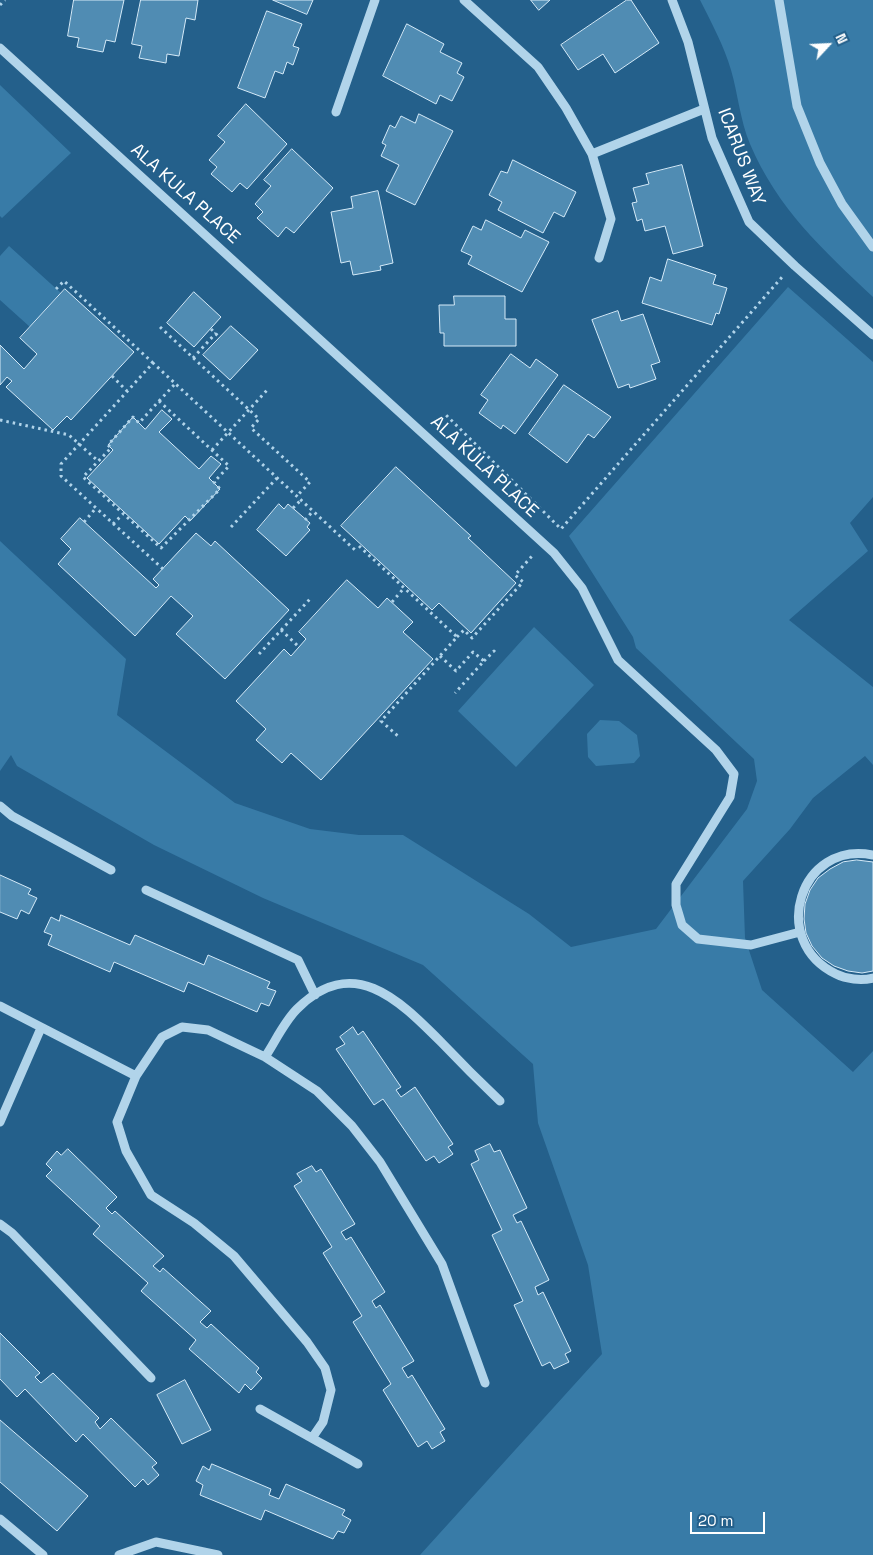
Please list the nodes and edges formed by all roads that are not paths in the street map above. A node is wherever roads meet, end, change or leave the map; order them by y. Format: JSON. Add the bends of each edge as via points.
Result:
{"nodes":[{"id":1,"x":375,"y":0,"type":"edge"},
{"id":2,"x":464,"y":0,"type":"edge"},
{"id":3,"x":672,"y":0,"type":"edge"},
{"id":4,"x":779,"y":0,"type":"edge"},
{"id":5,"x":0,"y":48,"type":"edge"},
{"id":6,"x":704,"y":109,"type":"junction"},
{"id":7,"x":336,"y":112,"type":"dead end"},
{"id":8,"x":592,"y":154,"type":"junction"},
{"id":9,"x":873,"y":247,"type":"edge"},
{"id":10,"x":599,"y":258,"type":"dead end"},
{"id":11,"x":873,"y":335,"type":"edge"},
{"id":12,"x":0,"y":806,"type":"edge"},
{"id":13,"x":873,"y":855,"type":"edge"},
{"id":14,"x":111,"y":870,"type":"dead end"},
{"id":15,"x":146,"y":890,"type":"dead end"},
{"id":16,"x":800,"y":932,"type":"junction"},
{"id":17,"x":873,"y":978,"type":"edge"},
{"id":18,"x":315,"y":995,"type":"junction"},
{"id":19,"x":0,"y":1006,"type":"edge"},
{"id":20,"x":41,"y":1028,"type":"junction"},
{"id":21,"x":266,"y":1057,"type":"junction"},
{"id":22,"x":136,"y":1076,"type":"junction"},
{"id":23,"x":500,"y":1102,"type":"dead end"},
{"id":24,"x":0,"y":1122,"type":"edge"},
{"id":25,"x":0,"y":1224,"type":"edge"},
{"id":26,"x":151,"y":1378,"type":"dead end"},
{"id":27,"x":485,"y":1383,"type":"dead end"},
{"id":28,"x":260,"y":1409,"type":"dead end"},
{"id":29,"x":312,"y":1438,"type":"junction"},
{"id":30,"x":358,"y":1464,"type":"dead end"},
{"id":31,"x":0,"y":1519,"type":"edge"},
{"id":32,"x":42,"y":1555,"type":"edge"},
{"id":33,"x":119,"y":1555,"type":"edge"},
{"id":34,"x":218,"y":1555,"type":"edge"}],
"edges":[{"from":1,"to":7,"type":"street"},
{"from":2,"to":8,"type":"street","via":[[538,67]]},
{"from":3,"to":6,"type":"street","name":"ICARUS WAY","via":[[688,42]]},
{"from":4,"to":9,"type":"street","via":[[797,106],[820,163],[842,204]]},
{"from":5,"to":16,"type":"street","name":"ALA KULA PLACE","via":[[543,544],[582,588],[618,660],[716,750],[734,774],[730,797],[676,884],[676,904],[682,925],[698,939],[752,945]]},
{"from":6,"to":8,"type":"street"},
{"from":6,"to":11,"type":"street","name":"ICARUS WAY","via":[[712,138],[749,222]]},
{"from":8,"to":10,"type":"street","via":[[611,219]]},
{"from":12,"to":14,"type":"street","via":[[12,816]]},
{"from":13,"to":16,"type":"street","via":[[851,854],[837,858],[812,875],[799,902]]},
{"from":15,"to":18,"type":"street","via":[[298,960]]},
{"from":16,"to":17,"type":"street","via":[[805,947],[826,969],[854,979]]},
{"from":18,"to":21,"type":"street","via":[[296,1010]]},
{"from":18,"to":23,"type":"street","via":[[344,984],[381,990],[409,1010]]},
{"from":19,"to":20,"type":"street"},
{"from":20,"to":22,"type":"street"},
{"from":20,"to":24,"type":"street"},
{"from":21,"to":22,"type":"street","via":[[208,1030],[182,1026],[162,1037]]},
{"from":21,"to":27,"type":"street","via":[[317,1091],[352,1126],[380,1162],[442,1264]]},
{"from":22,"to":29,"type":"street","via":[[117,1122],[126,1151],[151,1195],[194,1223],[234,1256],[326,1368],[331,1390],[323,1422]]},
{"from":25,"to":26,"type":"street"},
{"from":28,"to":29,"type":"street"},
{"from":29,"to":30,"type":"street"},
{"from":31,"to":32,"type":"street"},
{"from":33,"to":34,"type":"street","via":[[156,1542]]}]}
